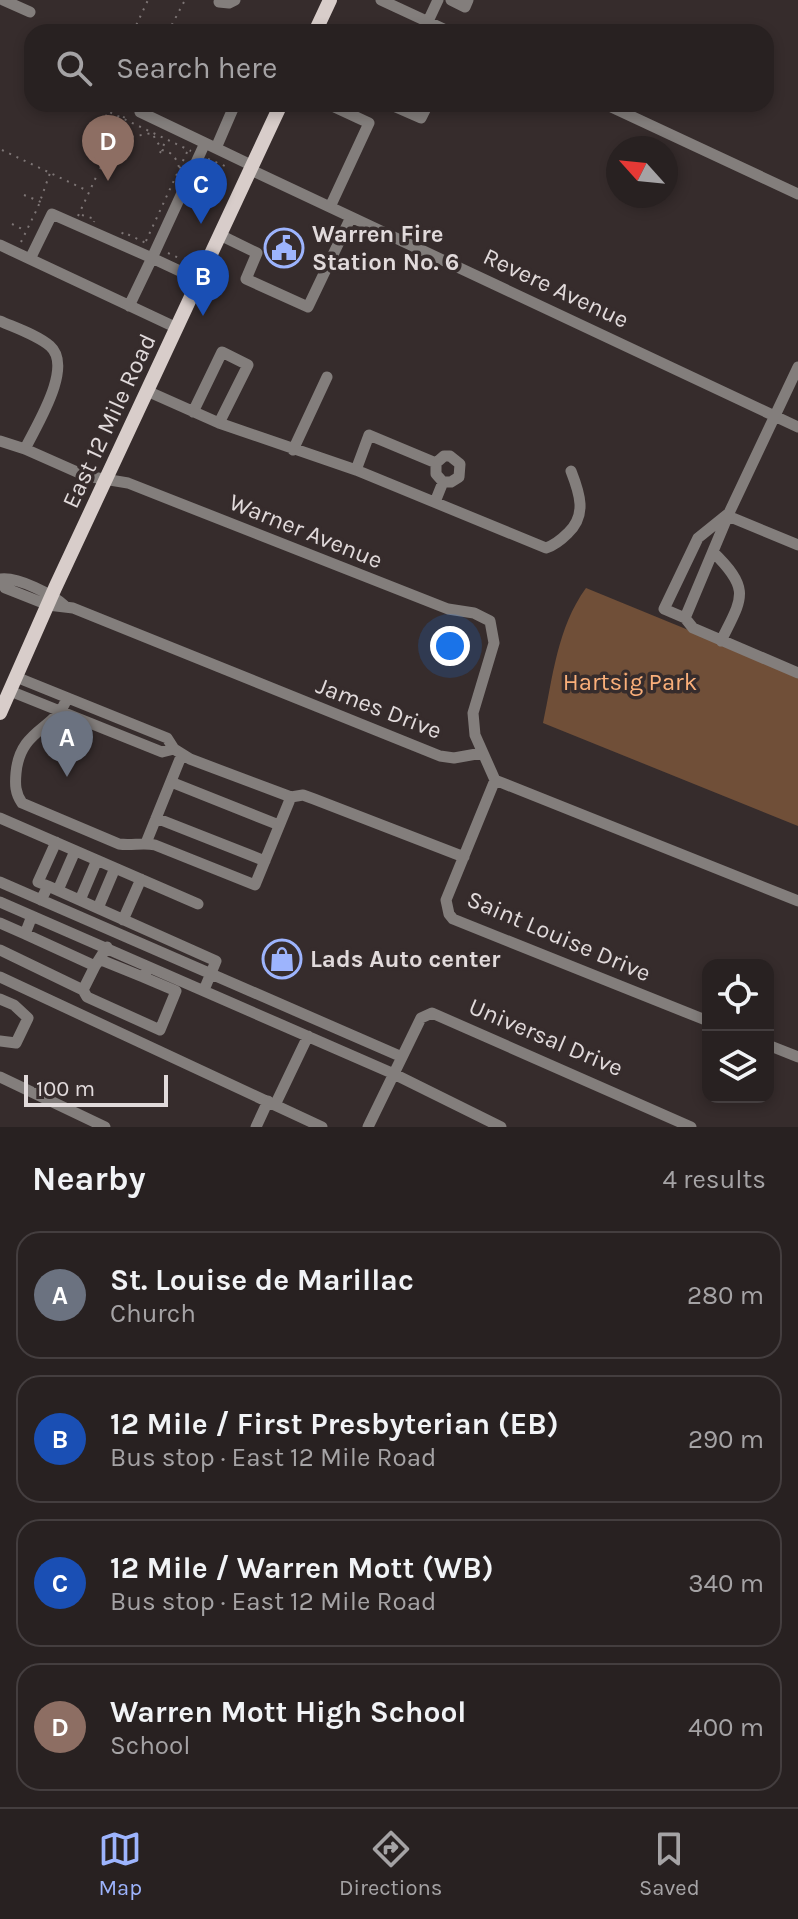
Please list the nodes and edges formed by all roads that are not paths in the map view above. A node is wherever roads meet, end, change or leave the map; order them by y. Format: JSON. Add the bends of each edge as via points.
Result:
{"nodes":[{"id":1,"x":3,"y":0,"type":"edge"},
{"id":2,"x":235,"y":0,"type":"edge"},
{"id":3,"x":330,"y":0,"type":"edge"},
{"id":4,"x":381,"y":0,"type":"edge"},
{"id":5,"x":438,"y":0,"type":"edge"},
{"id":6,"x":451,"y":0,"type":"edge"},
{"id":7,"x":468,"y":0,"type":"edge"},
{"id":8,"x":219,"y":2,"type":"edge"},
{"id":9,"x":30,"y":12,"type":"dead end"},
{"id":10,"x":319,"y":24,"type":"edge"},
{"id":11,"x":421,"y":24,"type":"edge"},
{"id":12,"x":427,"y":24,"type":"edge"},
{"id":13,"x":140,"y":112,"type":"edge"},
{"id":14,"x":230,"y":112,"type":"edge"},
{"id":15,"x":277,"y":112,"type":"edge"},
{"id":16,"x":345,"y":112,"type":"edge"},
{"id":17,"x":407,"y":112,"type":"edge"},
{"id":18,"x":424,"y":112,"type":"edge"},
{"id":19,"x":622,"y":112,"type":"edge"},
{"id":20,"x":210,"y":145,"type":"junction"},
{"id":21,"x":252,"y":168,"type":"junction"},
{"id":22,"x":798,"y":194,"type":"edge"},
{"id":23,"x":330,"y":207,"type":"junction"},
{"id":24,"x":351,"y":217,"type":"junction"},
{"id":25,"x":220,"y":235,"type":"junction"},
{"id":26,"x":0,"y":245,"type":"edge"},
{"id":27,"x":151,"y":250,"type":"junction"},
{"id":28,"x":30,"y":259,"type":"junction"},
{"id":29,"x":199,"y":280,"type":"junction"},
{"id":30,"x":129,"y":306,"type":"junction"},
{"id":31,"x":0,"y":321,"type":"edge"},
{"id":32,"x":177,"y":328,"type":"junction"},
{"id":33,"x":798,"y":367,"type":"edge"},
{"id":34,"x":327,"y":377,"type":"dead end"},
{"id":35,"x":147,"y":391,"type":"junction"},
{"id":36,"x":193,"y":412,"type":"junction"},
{"id":37,"x":775,"y":416,"type":"junction"},
{"id":38,"x":219,"y":423,"type":"junction"},
{"id":39,"x":798,"y":427,"type":"edge"},
{"id":40,"x":0,"y":441,"type":"edge"},
{"id":41,"x":25,"y":449,"type":"junction"},
{"id":42,"x":293,"y":450,"type":"junction"},
{"id":43,"x":436,"y":463,"type":"junction"},
{"id":44,"x":356,"y":470,"type":"junction"},
{"id":45,"x":571,"y":471,"type":"dead end"},
{"id":46,"x":106,"y":479,"type":"junction"},
{"id":47,"x":443,"y":482,"type":"junction"},
{"id":48,"x":435,"y":502,"type":"junction"},
{"id":49,"x":729,"y":515,"type":"junction"},
{"id":50,"x":798,"y":545,"type":"edge"},
{"id":51,"x":713,"y":552,"type":"junction"},
{"id":52,"x":1,"y":579,"type":"edge"},
{"id":53,"x":50,"y":600,"type":"junction"},
{"id":54,"x":685,"y":618,"type":"junction"},
{"id":55,"x":721,"y":641,"type":"junction"},
{"id":56,"x":798,"y":673,"type":"edge"},
{"id":57,"x":13,"y":684,"type":"junction"},
{"id":58,"x":67,"y":698,"type":"junction"},
{"id":59,"x":62,"y":711,"type":"junction"},
{"id":60,"x":0,"y":713,"type":"edge"},
{"id":61,"x":178,"y":751,"type":"junction"},
{"id":62,"x":482,"y":753,"type":"junction"},
{"id":63,"x":495,"y":780,"type":"junction"},
{"id":64,"x":171,"y":782,"type":"junction"},
{"id":65,"x":291,"y":797,"type":"junction"},
{"id":66,"x":0,"y":818,"type":"edge"},
{"id":67,"x":156,"y":818,"type":"junction"},
{"id":68,"x":279,"y":825,"type":"junction"},
{"id":69,"x":56,"y":842,"type":"junction"},
{"id":70,"x":146,"y":843,"type":"junction"},
{"id":71,"x":75,"y":851,"type":"junction"},
{"id":72,"x":464,"y":857,"type":"junction"},
{"id":73,"x":97,"y":860,"type":"junction"},
{"id":74,"x":265,"y":861,"type":"junction"},
{"id":75,"x":115,"y":868,"type":"junction"},
{"id":76,"x":141,"y":879,"type":"junction"},
{"id":77,"x":0,"y":882,"type":"edge"},
{"id":78,"x":53,"y":888,"type":"junction"},
{"id":79,"x":41,"y":900,"type":"junction"},
{"id":80,"x":80,"y":900,"type":"junction"},
{"id":81,"x":798,"y":901,"type":"edge"},
{"id":82,"x":0,"y":902,"type":"edge"},
{"id":83,"x":198,"y":904,"type":"dead end"},
{"id":84,"x":53,"y":906,"type":"junction"},
{"id":85,"x":98,"y":908,"type":"junction"},
{"id":86,"x":32,"y":916,"type":"junction"},
{"id":87,"x":123,"y":920,"type":"junction"},
{"id":88,"x":46,"y":922,"type":"junction"},
{"id":89,"x":94,"y":923,"type":"junction"},
{"id":90,"x":2,"y":928,"type":"edge"},
{"id":91,"x":25,"y":934,"type":"junction"},
{"id":92,"x":88,"y":938,"type":"junction"},
{"id":93,"x":107,"y":947,"type":"junction"},
{"id":94,"x":0,"y":950,"type":"edge"},
{"id":95,"x":98,"y":963,"type":"junction"},
{"id":96,"x":146,"y":971,"type":"junction"},
{"id":97,"x":211,"y":974,"type":"junction"},
{"id":98,"x":0,"y":977,"type":"edge"},
{"id":99,"x":83,"y":990,"type":"junction"},
{"id":100,"x":204,"y":990,"type":"junction"},
{"id":101,"x":0,"y":999,"type":"edge"},
{"id":102,"x":291,"y":1009,"type":"junction"},
{"id":103,"x":702,"y":1019,"type":"edge"},
{"id":104,"x":284,"y":1025,"type":"junction"},
{"id":105,"x":308,"y":1036,"type":"junction"},
{"id":106,"x":0,"y":1041,"type":"edge"},
{"id":107,"x":774,"y":1047,"type":"edge"},
{"id":108,"x":402,"y":1057,"type":"junction"},
{"id":109,"x":798,"y":1057,"type":"edge"},
{"id":110,"x":394,"y":1074,"type":"junction"},
{"id":111,"x":0,"y":1077,"type":"edge"},
{"id":112,"x":272,"y":1103,"type":"junction"},
{"id":113,"x":105,"y":1127,"type":"edge"},
{"id":114,"x":256,"y":1127,"type":"edge"},
{"id":115,"x":322,"y":1127,"type":"edge"},
{"id":116,"x":368,"y":1127,"type":"edge"},
{"id":117,"x":501,"y":1127,"type":"edge"},
{"id":118,"x":693,"y":1127,"type":"edge"}],
"edges":[{"from":1,"to":9,"type":"street"},
{"from":2,"to":8,"type":"street"},
{"from":3,"to":10,"type":"main road"},
{"from":4,"to":11,"type":"street"},
{"from":5,"to":12,"type":"street"},
{"from":6,"to":7,"type":"street","via":[[465,7]]},
{"from":13,"to":20,"type":"street","name":"Revere Avenue"},
{"from":14,"to":20,"type":"street"},
{"from":15,"to":21,"type":"main road","name":"East 12 Mile Road"},
{"from":16,"to":23,"type":"street","via":[[369,123]]},
{"from":17,"to":18,"type":"street","via":[[421,118]]},
{"from":19,"to":22,"type":"street"},
{"from":20,"to":21,"type":"street","name":"Revere Avenue"},
{"from":20,"to":27,"type":"street","via":[[194,152]]},
{"from":21,"to":23,"type":"street","name":"Revere Avenue"},
{"from":21,"to":25,"type":"main road","name":"East 12 Mile Road"},
{"from":23,"to":24,"type":"street","name":"Revere Avenue"},
{"from":24,"to":25,"type":"street","via":[[308,307],[246,279],[257,253]]},
{"from":24,"to":37,"type":"street","name":"Revere Avenue"},
{"from":25,"to":29,"type":"main road","name":"East 12 Mile Road"},
{"from":26,"to":28,"type":"street"},
{"from":27,"to":28,"type":"street","via":[[52,214]]},
{"from":27,"to":29,"type":"street"},
{"from":27,"to":30,"type":"street"},
{"from":28,"to":30,"type":"street"},
{"from":29,"to":32,"type":"main road","name":"East 12 Mile Road"},
{"from":30,"to":32,"type":"street"},
{"from":31,"to":41,"type":"street","via":[[49,345],[59,362],[58,379]]},
{"from":32,"to":35,"type":"main road","name":"East 12 Mile Road"},
{"from":33,"to":37,"type":"street"},
{"from":34,"to":42,"type":"street"},
{"from":35,"to":36,"type":"street"},
{"from":35,"to":46,"type":"main road","name":"East 12 Mile Road"},
{"from":36,"to":38,"type":"street"},
{"from":36,"to":38,"type":"street","via":[[222,352],[248,365]]},
{"from":37,"to":39,"type":"street","name":"Revere Avenue"},
{"from":37,"to":49,"type":"street"},
{"from":38,"to":42,"type":"street"},
{"from":40,"to":41,"type":"street","name":"Warner Avenue"},
{"from":41,"to":46,"type":"street","name":"Warner Avenue","via":[[86,476]]},
{"from":42,"to":44,"type":"street"},
{"from":43,"to":44,"type":"street","via":[[369,435]]},
{"from":43,"to":47,"type":"street"},
{"from":43,"to":47,"type":"street","via":[[450,456],[460,464],[459,477]]},
{"from":44,"to":48,"type":"street"},
{"from":45,"to":48,"type":"street","via":[[582,512],[579,523],[546,548]]},
{"from":46,"to":53,"type":"main road","name":"East 12 Mile Road"},
{"from":46,"to":62,"type":"street","name":"Warner Avenue","via":[[128,483],[399,592],[490,621],[494,643],[473,713]]},
{"from":47,"to":48,"type":"street"},
{"from":49,"to":50,"type":"street"},
{"from":49,"to":51,"type":"street"},
{"from":49,"to":54,"type":"street","via":[[698,538],[664,609]]},
{"from":51,"to":54,"type":"street"},
{"from":51,"to":55,"type":"street","via":[[740,586],[741,598]]},
{"from":52,"to":53,"type":"street","name":"James Drive","via":[[5,588]]},
{"from":53,"to":57,"type":"main road","name":"East 12 Mile Road"},
{"from":53,"to":62,"type":"street","name":"James Drive","via":[[440,756]]},
{"from":54,"to":55,"type":"street","via":[[693,628]]},
{"from":55,"to":56,"type":"street"},
{"from":57,"to":58,"type":"street"},
{"from":57,"to":59,"type":"street"},
{"from":57,"to":60,"type":"main road","name":"East 12 Mile Road"},
{"from":58,"to":59,"type":"street"},
{"from":58,"to":61,"type":"street","via":[[167,738]]},
{"from":59,"to":61,"type":"street","via":[[162,752]]},
{"from":59,"to":70,"type":"street","via":[[37,729],[19,753],[18,797],[119,844]]},
{"from":61,"to":64,"type":"street"},
{"from":61,"to":65,"type":"street"},
{"from":62,"to":63,"type":"street"},
{"from":63,"to":72,"type":"street","name":"Saint Louise Drive"},
{"from":63,"to":81,"type":"street"},
{"from":64,"to":67,"type":"street"},
{"from":64,"to":68,"type":"street"},
{"from":65,"to":68,"type":"street"},
{"from":65,"to":72,"type":"street","via":[[303,795]]},
{"from":66,"to":69,"type":"street"},
{"from":67,"to":70,"type":"street"},
{"from":67,"to":74,"type":"street"},
{"from":68,"to":74,"type":"street"},
{"from":69,"to":71,"type":"street"},
{"from":69,"to":78,"type":"street","via":[[38,882]]},
{"from":70,"to":74,"type":"street","via":[[255,885]]},
{"from":71,"to":73,"type":"street"},
{"from":71,"to":78,"type":"street"},
{"from":72,"to":103,"type":"street","name":"Saint Louise Drive","via":[[446,900],[453,919]]},
{"from":73,"to":75,"type":"street"},
{"from":73,"to":80,"type":"street"},
{"from":75,"to":76,"type":"street"},
{"from":75,"to":85,"type":"street"},
{"from":76,"to":83,"type":"street"},
{"from":76,"to":87,"type":"street"},
{"from":77,"to":79,"type":"street"},
{"from":78,"to":79,"type":"street"},
{"from":78,"to":80,"type":"street"},
{"from":79,"to":84,"type":"street"},
{"from":80,"to":85,"type":"street"},
{"from":82,"to":86,"type":"street"},
{"from":84,"to":88,"type":"street"},
{"from":84,"to":89,"type":"street"},
{"from":85,"to":87,"type":"street"},
{"from":86,"to":88,"type":"street"},
{"from":86,"to":91,"type":"street"},
{"from":87,"to":97,"type":"street","via":[[216,961]]},
{"from":88,"to":92,"type":"street"},
{"from":89,"to":92,"type":"street"},
{"from":89,"to":97,"type":"street"},
{"from":90,"to":91,"type":"street"},
{"from":91,"to":95,"type":"street"},
{"from":92,"to":93,"type":"street"},
{"from":93,"to":95,"type":"street"},
{"from":93,"to":96,"type":"street"},
{"from":94,"to":99,"type":"street"},
{"from":95,"to":96,"type":"street"},
{"from":95,"to":99,"type":"street"},
{"from":96,"to":99,"type":"street","via":[[176,991],[160,1030],[87,997]]},
{"from":96,"to":100,"type":"street"},
{"from":97,"to":100,"type":"street"},
{"from":97,"to":102,"type":"street"},
{"from":98,"to":112,"type":"street"},
{"from":100,"to":104,"type":"street"},
{"from":101,"to":106,"type":"street","via":[[28,1018],[16,1043]]},
{"from":102,"to":104,"type":"street"},
{"from":102,"to":108,"type":"street"},
{"from":104,"to":105,"type":"street"},
{"from":105,"to":110,"type":"street"},
{"from":105,"to":112,"type":"street"},
{"from":107,"to":109,"type":"street"},
{"from":108,"to":110,"type":"street","name":"Universal Drive"},
{"from":108,"to":118,"type":"street","name":"Universal Drive","via":[[421,1018],[432,1013]]},
{"from":110,"to":116,"type":"street","name":"Universal Drive"},
{"from":110,"to":117,"type":"street"},
{"from":111,"to":113,"type":"street"},
{"from":112,"to":114,"type":"street"},
{"from":112,"to":115,"type":"street"}]}
